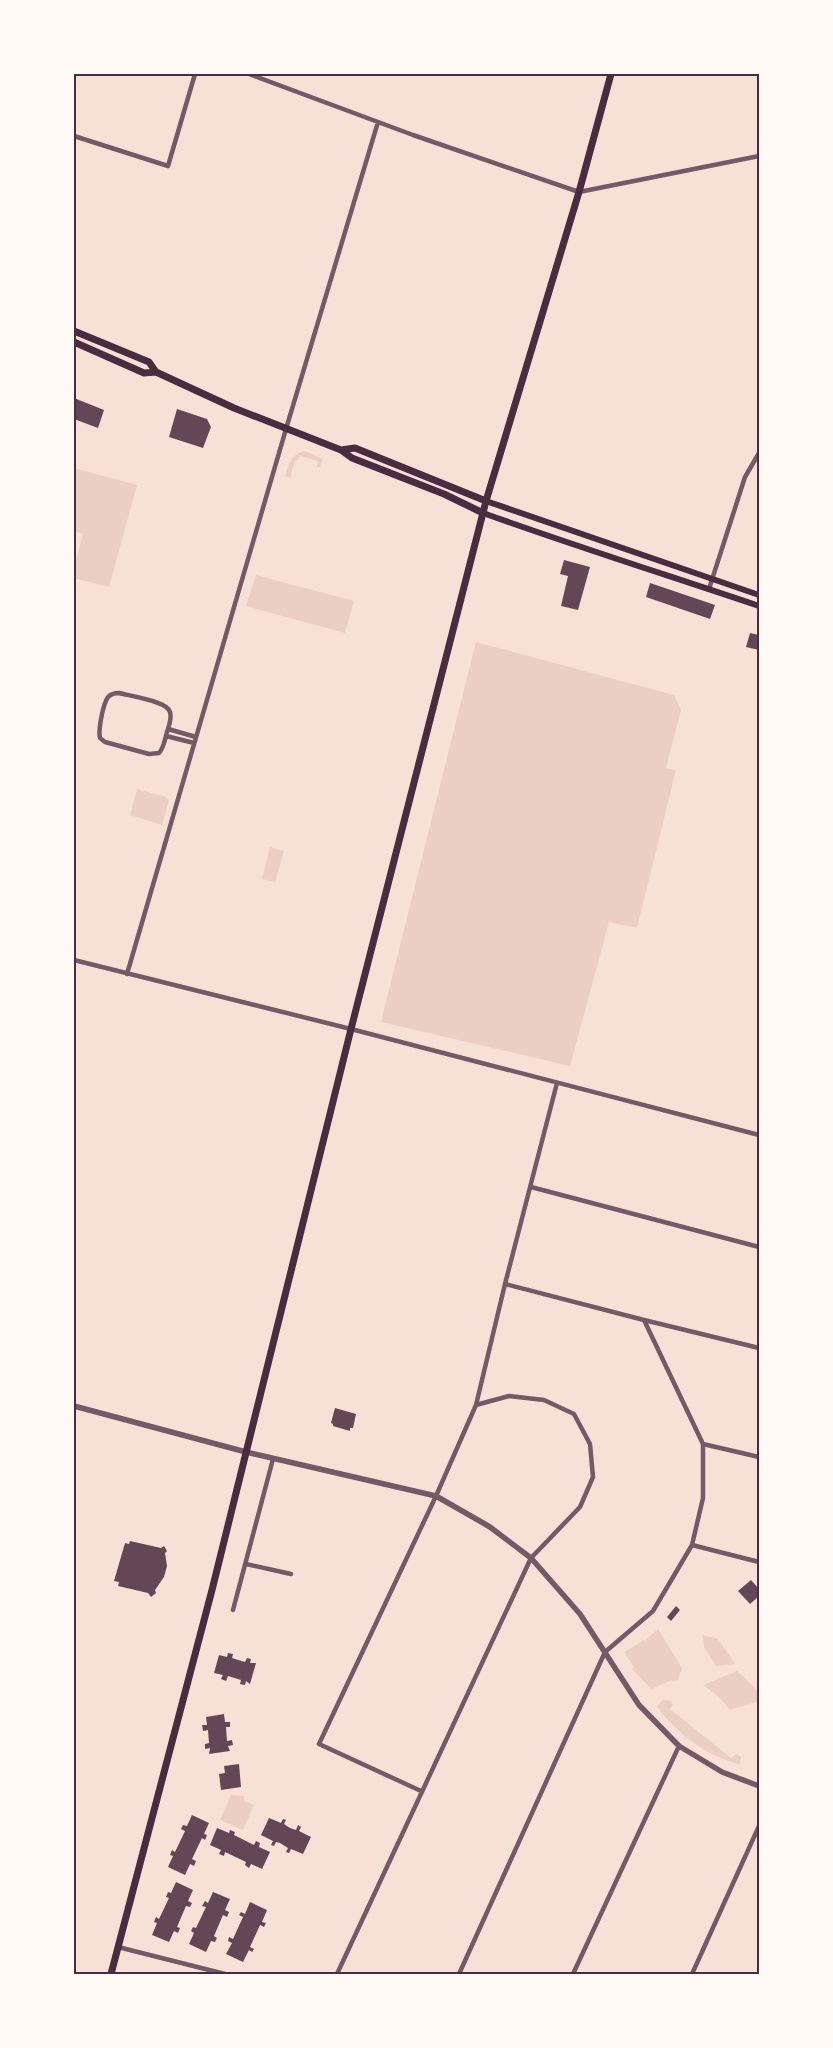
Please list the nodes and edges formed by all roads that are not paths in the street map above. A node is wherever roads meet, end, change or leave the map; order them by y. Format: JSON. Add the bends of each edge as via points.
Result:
{"nodes":[{"id":1,"x":195,"y":74,"type":"edge"},
{"id":2,"x":249,"y":74,"type":"edge"},
{"id":3,"x":611,"y":74,"type":"edge"},
{"id":4,"x":378,"y":122,"type":"junction"},
{"id":5,"x":74,"y":136,"type":"edge"},
{"id":6,"x":759,"y":156,"type":"edge"},
{"id":7,"x":579,"y":192,"type":"junction"},
{"id":8,"x":74,"y":331,"type":"edge"},
{"id":9,"x":74,"y":342,"type":"edge"},
{"id":10,"x":156,"y":372,"type":"junction"},
{"id":11,"x":286,"y":429,"type":"junction"},
{"id":12,"x":342,"y":450,"type":"junction"},
{"id":13,"x":759,"y":453,"type":"edge"},
{"id":14,"x":486,"y":502,"type":"junction"},
{"id":15,"x":483,"y":513,"type":"junction"},
{"id":16,"x":712,"y":580,"type":"junction"},
{"id":17,"x":709,"y":588,"type":"junction"},
{"id":18,"x":759,"y":595,"type":"edge"},
{"id":19,"x":759,"y":606,"type":"edge"},
{"id":20,"x":168,"y":729,"type":"junction"},
{"id":21,"x":166,"y":736,"type":"junction"},
{"id":22,"x":196,"y":737,"type":"junction"},
{"id":23,"x":194,"y":744,"type":"junction"},
{"id":24,"x":74,"y":960,"type":"edge"},
{"id":25,"x":127,"y":974,"type":"junction"},
{"id":26,"x":352,"y":1029,"type":"junction"},
{"id":27,"x":557,"y":1084,"type":"junction"},
{"id":28,"x":759,"y":1135,"type":"edge"},
{"id":29,"x":531,"y":1187,"type":"junction"},
{"id":30,"x":759,"y":1247,"type":"edge"},
{"id":31,"x":505,"y":1284,"type":"junction"},
{"id":32,"x":644,"y":1320,"type":"junction"},
{"id":33,"x":759,"y":1348,"type":"edge"},
{"id":34,"x":74,"y":1406,"type":"edge"},
{"id":35,"x":476,"y":1406,"type":"junction"},
{"id":36,"x":703,"y":1444,"type":"junction"},
{"id":37,"x":246,"y":1452,"type":"junction"},
{"id":38,"x":759,"y":1457,"type":"edge"},
{"id":39,"x":272,"y":1459,"type":"junction"},
{"id":40,"x":436,"y":1496,"type":"junction"},
{"id":41,"x":692,"y":1546,"type":"junction"},
{"id":42,"x":531,"y":1558,"type":"junction"},
{"id":43,"x":759,"y":1562,"type":"edge"},
{"id":44,"x":246,"y":1564,"type":"junction"},
{"id":45,"x":291,"y":1574,"type":"dead end"},
{"id":46,"x":233,"y":1610,"type":"dead end"},
{"id":47,"x":605,"y":1652,"type":"junction"},
{"id":48,"x":679,"y":1746,"type":"junction"},
{"id":49,"x":759,"y":1786,"type":"edge"},
{"id":50,"x":421,"y":1791,"type":"junction"},
{"id":51,"x":759,"y":1826,"type":"edge"},
{"id":52,"x":118,"y":1947,"type":"junction"},
{"id":53,"x":111,"y":1974,"type":"edge"},
{"id":54,"x":225,"y":1974,"type":"edge"},
{"id":55,"x":336,"y":1974,"type":"edge"},
{"id":56,"x":459,"y":1974,"type":"edge"},
{"id":57,"x":573,"y":1974,"type":"edge"},
{"id":58,"x":692,"y":1974,"type":"edge"}],
"edges":[{"from":1,"to":5,"type":"street","via":[[168,166]]},
{"from":2,"to":4,"type":"street"},
{"from":3,"to":7,"type":"main road"},
{"from":4,"to":7,"type":"street"},
{"from":4,"to":11,"type":"street"},
{"from":6,"to":7,"type":"street"},
{"from":7,"to":14,"type":"main road"},
{"from":8,"to":10,"type":"main road","via":[[149,362]]},
{"from":9,"to":10,"type":"main road","via":[[144,373]]},
{"from":10,"to":11,"type":"main road"},
{"from":11,"to":12,"type":"main road"},
{"from":11,"to":22,"type":"street"},
{"from":12,"to":14,"type":"main road","via":[[355,448]]},
{"from":12,"to":15,"type":"main road","via":[[352,458]]},
{"from":13,"to":16,"type":"street","via":[[745,477]]},
{"from":14,"to":15,"type":"main road"},
{"from":14,"to":16,"type":"main road"},
{"from":15,"to":17,"type":"main road","via":[[598,554]]},
{"from":15,"to":26,"type":"main road"},
{"from":16,"to":17,"type":"street"},
{"from":16,"to":18,"type":"main road"},
{"from":17,"to":19,"type":"main road"},
{"from":20,"to":21,"type":"street"},
{"from":20,"to":21,"type":"street","via":[[171,715],[162,704],[119,693],[107,698],[98,730],[105,742],[149,754],[163,749]]},
{"from":20,"to":22,"type":"street"},
{"from":21,"to":23,"type":"street"},
{"from":22,"to":23,"type":"street"},
{"from":23,"to":25,"type":"street"},
{"from":24,"to":25,"type":"street"},
{"from":25,"to":26,"type":"street"},
{"from":26,"to":27,"type":"street"},
{"from":26,"to":37,"type":"main road"},
{"from":27,"to":28,"type":"street"},
{"from":27,"to":29,"type":"street"},
{"from":29,"to":30,"type":"street"},
{"from":29,"to":31,"type":"street"},
{"from":31,"to":32,"type":"street"},
{"from":31,"to":35,"type":"street"},
{"from":32,"to":33,"type":"street"},
{"from":32,"to":36,"type":"street"},
{"from":34,"to":37,"type":"street"},
{"from":35,"to":40,"type":"street"},
{"from":35,"to":42,"type":"street","via":[[509,1396],[544,1400],[574,1414],[590,1444],[593,1477],[580,1507]]},
{"from":36,"to":38,"type":"street"},
{"from":36,"to":41,"type":"street","via":[[703,1498]]},
{"from":37,"to":39,"type":"street"},
{"from":37,"to":52,"type":"main road"},
{"from":39,"to":40,"type":"street"},
{"from":39,"to":44,"type":"street"},
{"from":40,"to":42,"type":"street","via":[[490,1527]]},
{"from":40,"to":50,"type":"street","via":[[319,1744]]},
{"from":41,"to":43,"type":"street"},
{"from":41,"to":47,"type":"street","via":[[653,1611]]},
{"from":42,"to":47,"type":"street","via":[[580,1614]]},
{"from":42,"to":50,"type":"street"},
{"from":44,"to":45,"type":"street"},
{"from":44,"to":46,"type":"street"},
{"from":47,"to":48,"type":"street","via":[[639,1705]]},
{"from":47,"to":56,"type":"street"},
{"from":48,"to":49,"type":"street","via":[[722,1772]]},
{"from":48,"to":57,"type":"street"},
{"from":50,"to":55,"type":"street"},
{"from":51,"to":58,"type":"street"},
{"from":52,"to":53,"type":"main road"},
{"from":52,"to":54,"type":"street"}]}
